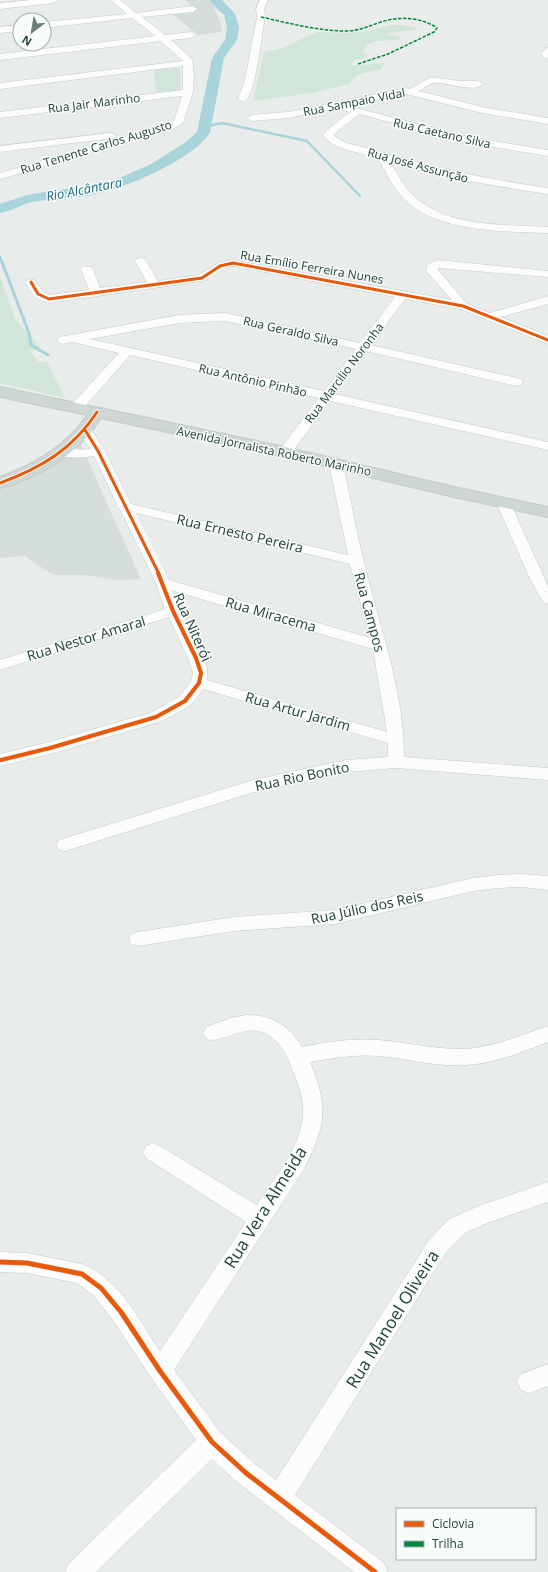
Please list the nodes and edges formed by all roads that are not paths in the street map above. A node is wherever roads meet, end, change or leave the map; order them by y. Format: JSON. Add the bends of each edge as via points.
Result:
{"nodes":[{"id":1,"x":54,"y":0,"type":"edge"},
{"id":2,"x":115,"y":0,"type":"edge"},
{"id":3,"x":264,"y":0,"type":"edge"},
{"id":4,"x":0,"y":6,"type":"edge"},
{"id":5,"x":193,"y":9,"type":"dead end"},
{"id":6,"x":134,"y":15,"type":"junction"},
{"id":7,"x":52,"y":24,"type":"edge"},
{"id":8,"x":12,"y":29,"type":"edge"},
{"id":9,"x":0,"y":30,"type":"edge"},
{"id":10,"x":191,"y":35,"type":"dead end"},
{"id":11,"x":163,"y":38,"type":"junction"},
{"id":12,"x":548,"y":52,"type":"edge"},
{"id":13,"x":548,"y":56,"type":"edge"},
{"id":14,"x":0,"y":57,"type":"edge"},
{"id":15,"x":188,"y":63,"type":"junction"},
{"id":16,"x":478,"y":84,"type":"dead end"},
{"id":17,"x":0,"y":86,"type":"edge"},
{"id":18,"x":188,"y":92,"type":"junction"},
{"id":19,"x":413,"y":92,"type":"junction"},
{"id":20,"x":243,"y":99,"type":"dead end"},
{"id":21,"x":337,"y":105,"type":"junction"},
{"id":22,"x":356,"y":112,"type":"junction"},
{"id":23,"x":0,"y":115,"type":"edge"},
{"id":24,"x":252,"y":118,"type":"dead end"},
{"id":25,"x":548,"y":121,"type":"edge"},
{"id":26,"x":148,"y":133,"type":"junction"},
{"id":27,"x":88,"y":138,"type":"junction"},
{"id":28,"x":96,"y":148,"type":"junction"},
{"id":29,"x":0,"y":149,"type":"edge"},
{"id":30,"x":548,"y":152,"type":"edge"},
{"id":31,"x":382,"y":156,"type":"junction"},
{"id":32,"x":0,"y":176,"type":"edge"},
{"id":33,"x":548,"y":191,"type":"edge"},
{"id":34,"x":548,"y":230,"type":"edge"},
{"id":35,"x":141,"y":261,"type":"dead end"},
{"id":36,"x":201,"y":261,"type":"dead end"},
{"id":37,"x":87,"y":269,"type":"dead end"},
{"id":38,"x":210,"y":274,"type":"junction"},
{"id":39,"x":548,"y":274,"type":"edge"},
{"id":40,"x":31,"y":282,"type":"dead end"},
{"id":41,"x":154,"y":284,"type":"junction"},
{"id":42,"x":96,"y":292,"type":"junction"},
{"id":43,"x":403,"y":294,"type":"junction"},
{"id":44,"x":548,"y":300,"type":"edge"},
{"id":45,"x":463,"y":306,"type":"junction"},
{"id":46,"x":488,"y":317,"type":"junction"},
{"id":47,"x":69,"y":340,"type":"joint"},
{"id":48,"x":548,"y":340,"type":"edge"},
{"id":49,"x":363,"y":348,"type":"junction"},
{"id":50,"x":127,"y":351,"type":"junction"},
{"id":51,"x":517,"y":382,"type":"dead end"},
{"id":52,"x":0,"y":392,"type":"edge"},
{"id":53,"x":327,"y":396,"type":"junction"},
{"id":54,"x":76,"y":408,"type":"junction"},
{"id":55,"x":97,"y":412,"type":"junction"},
{"id":56,"x":85,"y":430,"type":"junction"},
{"id":57,"x":548,"y":446,"type":"edge"},
{"id":58,"x":60,"y":452,"type":"junction"},
{"id":59,"x":98,"y":452,"type":"junction"},
{"id":60,"x":285,"y":452,"type":"junction"},
{"id":61,"x":336,"y":464,"type":"junction"},
{"id":62,"x":0,"y":483,"type":"edge"},
{"id":63,"x":502,"y":502,"type":"junction"},
{"id":64,"x":124,"y":506,"type":"junction"},
{"id":65,"x":548,"y":512,"type":"edge"},
{"id":66,"x":357,"y":561,"type":"junction"},
{"id":67,"x":163,"y":583,"type":"junction"},
{"id":68,"x":548,"y":599,"type":"edge"},
{"id":69,"x":173,"y":611,"type":"junction"},
{"id":70,"x":380,"y":646,"type":"junction"},
{"id":71,"x":0,"y":665,"type":"edge"},
{"id":72,"x":199,"y":683,"type":"junction"},
{"id":73,"x":396,"y":740,"type":"junction"},
{"id":74,"x":1,"y":760,"type":"edge"},
{"id":75,"x":396,"y":762,"type":"junction"},
{"id":76,"x":548,"y":774,"type":"edge"},
{"id":77,"x":65,"y":845,"type":"dead end"},
{"id":78,"x":548,"y":883,"type":"edge"},
{"id":79,"x":138,"y":939,"type":"dead end"},
{"id":80,"x":213,"y":1033,"type":"dead end"},
{"id":81,"x":548,"y":1034,"type":"edge"},
{"id":82,"x":299,"y":1056,"type":"junction"},
{"id":83,"x":153,"y":1152,"type":"dead end"},
{"id":84,"x":548,"y":1192,"type":"edge"},
{"id":85,"x":260,"y":1219,"type":"junction"},
{"id":86,"x":0,"y":1262,"type":"edge"},
{"id":87,"x":160,"y":1372,"type":"junction"},
{"id":88,"x":212,"y":1442,"type":"junction"},
{"id":89,"x":279,"y":1498,"type":"junction"},
{"id":90,"x":78,"y":1572,"type":"edge"},
{"id":91,"x":375,"y":1572,"type":"edge"}],
"edges":[{"from":1,"to":4,"type":"street"},
{"from":2,"to":6,"type":"street"},
{"from":3,"to":20,"type":"street","via":[[260,9],[261,17]]},
{"from":5,"to":6,"type":"street"},
{"from":6,"to":7,"type":"street"},
{"from":6,"to":11,"type":"street"},
{"from":8,"to":9,"type":"street"},
{"from":10,"to":11,"type":"street"},
{"from":11,"to":14,"type":"street"},
{"from":11,"to":15,"type":"street","via":[[182,54]]},
{"from":12,"to":13,"type":"street"},
{"from":15,"to":17,"type":"street"},
{"from":15,"to":18,"type":"street","name":"Rua Tenente Carlos Augusto"},
{"from":16,"to":19,"type":"street","via":[[430,80]]},
{"from":18,"to":23,"type":"street","name":"Rua Jair Marinho"},
{"from":18,"to":26,"type":"street","name":"Rua Tenente Carlos Augusto","via":[[178,123]]},
{"from":19,"to":21,"type":"street","name":"Rua Sampaio Vidal","via":[[395,92]]},
{"from":19,"to":25,"type":"street","name":"Rua Sampaio Vidal","via":[[482,110]]},
{"from":21,"to":22,"type":"street","name":"Rua Caetano Silva"},
{"from":21,"to":24,"type":"street","name":"Rua Sampaio Vidal","via":[[288,115]]},
{"from":22,"to":30,"type":"street","name":"Rua Caetano Silva","via":[[481,142]]},
{"from":22,"to":31,"type":"street","name":"Rua José Assunção","via":[[328,136],[344,145]]},
{"from":26,"to":27,"type":"street"},
{"from":26,"to":28,"type":"street","name":"Rua Tenente Carlos Augusto"},
{"from":27,"to":28,"type":"street"},
{"from":27,"to":29,"type":"street"},
{"from":28,"to":32,"type":"street","name":"Rua Tenente Carlos Augusto"},
{"from":31,"to":33,"type":"street","name":"Rua José Assunção","via":[[467,179]]},
{"from":31,"to":34,"type":"street","via":[[410,199],[431,213],[484,226]]},
{"from":35,"to":41,"type":"street"},
{"from":36,"to":38,"type":"street"},
{"from":37,"to":42,"type":"street"},
{"from":38,"to":41,"type":"street","name":"Rua Emílio Ferreira Nunes","via":[[202,278]]},
{"from":38,"to":43,"type":"street","name":"Rua Emílio Ferreira Nunes","via":[[223,264],[233,263]]},
{"from":39,"to":45,"type":"street","via":[[438,263],[432,266],[432,271]]},
{"from":40,"to":42,"type":"street","name":"Rua Emílio Ferreira Nunes","via":[[38,294],[45,299]]},
{"from":41,"to":42,"type":"street","name":"Rua Emílio Ferreira Nunes"},
{"from":43,"to":45,"type":"street","name":"Rua Emílio Ferreira Nunes"},
{"from":43,"to":49,"type":"street","name":"Rua Marcilio Noronha"},
{"from":44,"to":46,"type":"street"},
{"from":45,"to":46,"type":"street","name":"Rua Emílio Ferreira Nunes"},
{"from":46,"to":48,"type":"street","name":"Rua Emílio Ferreira Nunes"},
{"from":47,"to":49,"type":"street","name":"Rua Geraldo Silva","via":[[179,319],[225,317],[248,320]]},
{"from":47,"to":50,"type":"street","name":"Rua Antônio Pinhão"},
{"from":49,"to":51,"type":"street","name":"Rua Geraldo Silva"},
{"from":49,"to":53,"type":"street","name":"Rua Marcilio Noronha"},
{"from":50,"to":53,"type":"street","name":"Rua Antônio Pinhão"},
{"from":50,"to":54,"type":"street"},
{"from":52,"to":54,"type":"main road","name":"Avenida Jornalista Roberto Marinho"},
{"from":53,"to":57,"type":"street","name":"Rua Antônio Pinhão"},
{"from":53,"to":60,"type":"street","name":"Rua Marcilio Noronha"},
{"from":54,"to":55,"type":"main road","name":"Avenida Jornalista Roberto Marinho"},
{"from":55,"to":56,"type":"main road"},
{"from":55,"to":60,"type":"main road","name":"Avenida Jornalista Roberto Marinho"},
{"from":56,"to":58,"type":"main road"},
{"from":56,"to":59,"type":"street","name":"Rua Niterói"},
{"from":58,"to":59,"type":"street"},
{"from":58,"to":62,"type":"main road"},
{"from":59,"to":64,"type":"street","name":"Rua Niterói"},
{"from":60,"to":61,"type":"main road","name":"Avenida Jornalista Roberto Marinho"},
{"from":61,"to":63,"type":"main road","name":"Avenida Jornalista Roberto Marinho"},
{"from":61,"to":66,"type":"street","name":"Rua Campos"},
{"from":63,"to":65,"type":"main road","name":"Avenida Jornalista Roberto Marinho"},
{"from":63,"to":68,"type":"street"},
{"from":64,"to":66,"type":"street","name":"Rua Ernesto Pereira"},
{"from":64,"to":67,"type":"street","name":"Rua Niterói"},
{"from":66,"to":70,"type":"street","name":"Rua Campos"},
{"from":67,"to":69,"type":"street","name":"Rua Niterói"},
{"from":67,"to":70,"type":"street","name":"Rua Miracema"},
{"from":69,"to":71,"type":"street","name":"Rua Nestor Amaral"},
{"from":69,"to":72,"type":"street","name":"Rua Niterói","via":[[196,658],[201,673]]},
{"from":70,"to":73,"type":"street","name":"Rua Campos"},
{"from":72,"to":73,"type":"street","name":"Rua Artur Jardim"},
{"from":72,"to":74,"type":"street","name":"Rua Niterói","via":[[185,701],[156,717]]},
{"from":73,"to":75,"type":"street","name":"Rua Campos"},
{"from":75,"to":76,"type":"street","name":"Rua Rio Bonito"},
{"from":75,"to":77,"type":"street","name":"Rua Rio Bonito","via":[[346,766],[253,786]]},
{"from":78,"to":79,"type":"street","name":"Rua Júlio dos Reis","via":[[499,881],[465,885],[312,920],[234,924]]},
{"from":80,"to":82,"type":"street","name":"Rua Vera Almeida","via":[[246,1022],[267,1024],[280,1031]]},
{"from":81,"to":82,"type":"street","via":[[502,1050],[466,1057],[434,1056],[379,1048],[341,1048]]},
{"from":82,"to":85,"type":"street","name":"Rua Vera Almeida","via":[[312,1101],[313,1119],[297,1162]]},
{"from":83,"to":85,"type":"street"},
{"from":84,"to":89,"type":"street","name":"Rua Manoel Oliveira","via":[[457,1226],[437,1247]]},
{"from":85,"to":87,"type":"street","name":"Rua Vera Almeida"},
{"from":86,"to":87,"type":"street","via":[[27,1263],[82,1274],[101,1288],[121,1312]]},
{"from":87,"to":88,"type":"street"},
{"from":88,"to":89,"type":"street"},
{"from":88,"to":90,"type":"street"},
{"from":89,"to":91,"type":"street"}]}
